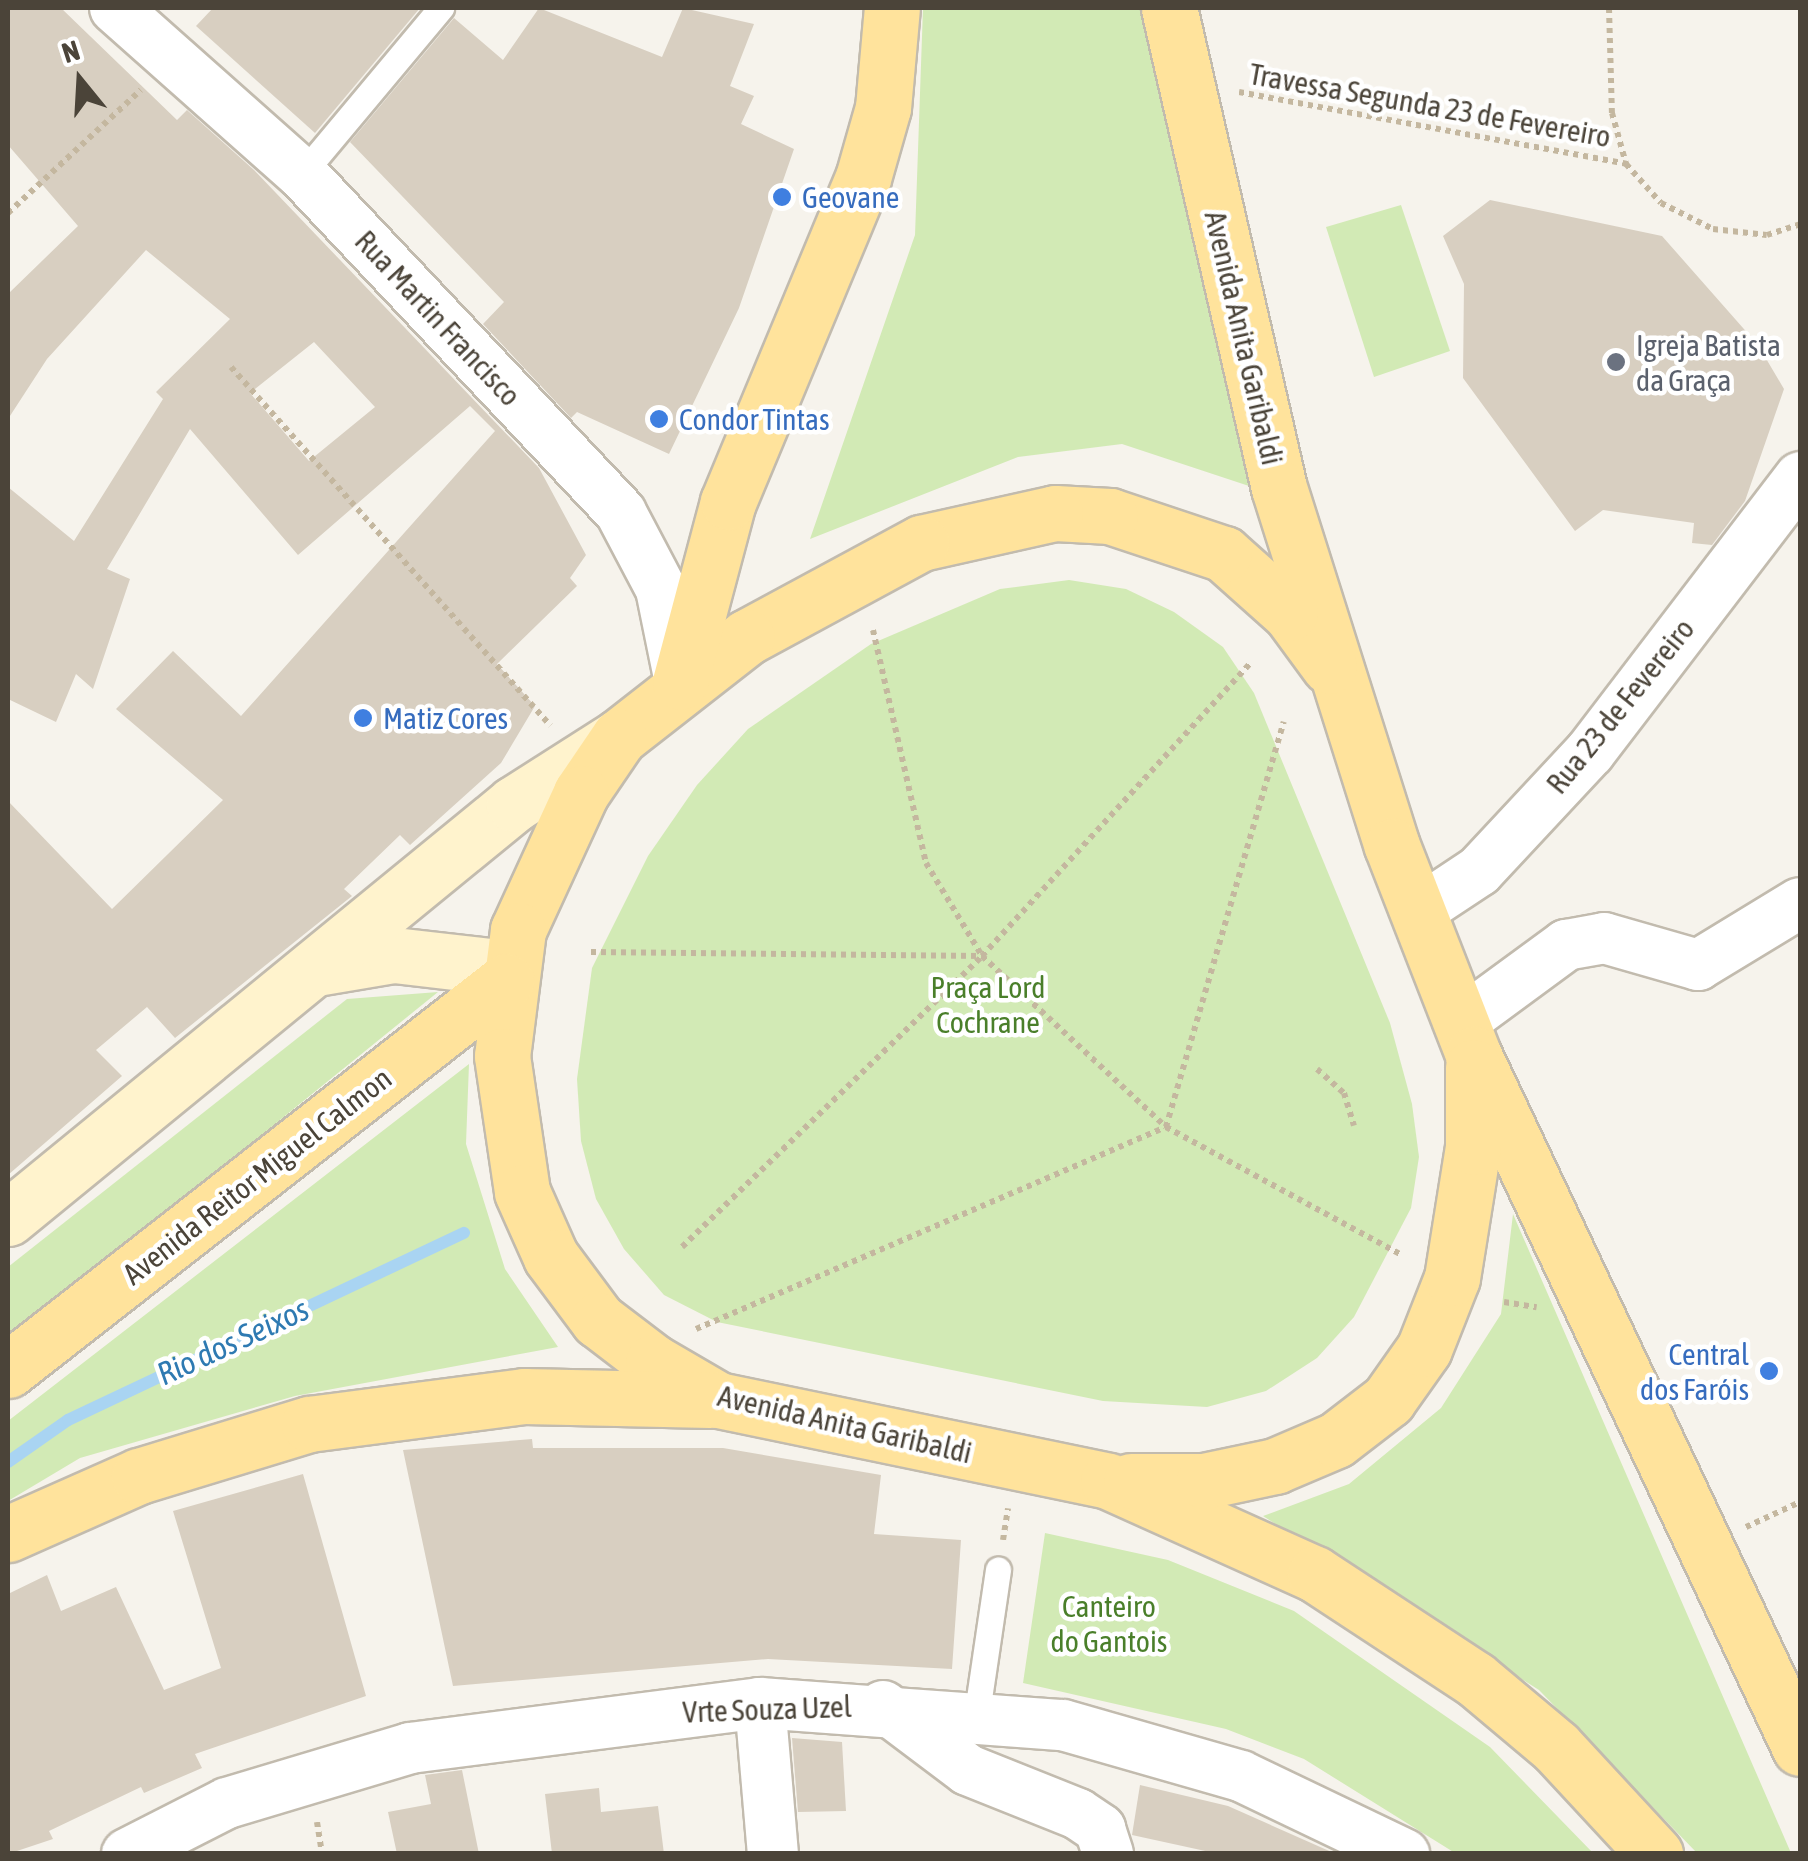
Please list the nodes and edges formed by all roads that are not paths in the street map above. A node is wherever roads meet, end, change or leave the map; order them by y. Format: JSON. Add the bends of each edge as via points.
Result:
{"nodes":[{"id":1,"x":115,"y":8,"type":"edge"},
{"id":2,"x":442,"y":8,"type":"edge"},
{"id":3,"x":892,"y":8,"type":"edge"},
{"id":4,"x":1169,"y":8,"type":"edge"},
{"id":5,"x":302,"y":174,"type":"junction"},
{"id":6,"x":1800,"y":477,"type":"edge"},
{"id":7,"x":1330,"y":666,"type":"junction"},
{"id":8,"x":680,"y":682,"type":"junction"},
{"id":9,"x":597,"y":750,"type":"junction"},
{"id":10,"x":1800,"y":903,"type":"edge"},
{"id":11,"x":1417,"y":912,"type":"junction"},
{"id":12,"x":314,"y":969,"type":"junction"},
{"id":13,"x":507,"y":975,"type":"junction"},
{"id":14,"x":1467,"y":1038,"type":"junction"},
{"id":15,"x":8,"y":1218,"type":"edge"},
{"id":16,"x":8,"y":1370,"type":"edge"},
{"id":17,"x":718,"y":1400,"type":"junction"},
{"id":18,"x":1108,"y":1482,"type":"junction"},
{"id":19,"x":8,"y":1534,"type":"edge"},
{"id":20,"x":998,"y":1570,"type":"road end"},
{"id":21,"x":760,"y":1703,"type":"junction"},
{"id":22,"x":883,"y":1706,"type":"junction"},
{"id":23,"x":977,"y":1712,"type":"junction"},
{"id":24,"x":1800,"y":1748,"type":"edge"},
{"id":25,"x":1104,"y":1841,"type":"edge"},
{"id":26,"x":127,"y":1854,"type":"edge"},
{"id":27,"x":772,"y":1854,"type":"edge"},
{"id":28,"x":1404,"y":1854,"type":"edge"},
{"id":29,"x":1656,"y":1854,"type":"edge"}],
"edges":[{"from":1,"to":5,"type":"street","name":"Rua Martin Francisco"},
{"from":2,"to":5,"type":"lane"},
{"from":3,"to":8,"type":"main road","via":[[883,108],[863,178],[728,502]]},
{"from":4,"to":7,"type":"main road","name":"Avenida Anita Garibaldi","via":[[1239,328]]},
{"from":5,"to":8,"type":"street","name":"Rua Martin Francisco","via":[[621,513],[661,589]]},
{"from":6,"to":11,"type":"street","name":"Rua 23 de Fevereiro","via":[[1590,752],[1479,870]]},
{"from":7,"to":8,"type":"main road","name":"Avenida Anita Garibaldi","via":[[1290,614],[1224,554],[1110,516],[1055,512],[989,521],[874,564]]},
{"from":7,"to":11,"type":"main road","name":"Avenida Anita Garibaldi"},
{"from":8,"to":9,"type":"main road","name":"Avenida Anita Garibaldi"},
{"from":9,"to":12,"type":"main road"},
{"from":9,"to":13,"type":"main road","name":"Avenida Anita Garibaldi"},
{"from":10,"to":14,"type":"street","via":[[1698,965],[1604,938],[1566,945]]},
{"from":11,"to":14,"type":"main road","name":"Avenida Anita Garibaldi"},
{"from":12,"to":13,"type":"main road","via":[[394,955]]},
{"from":12,"to":15,"type":"main road"},
{"from":13,"to":16,"type":"main road","name":"Avenida Reitor Miguel Calmon"},
{"from":13,"to":17,"type":"main road","name":"Avenida Anita Garibaldi","via":[[506,1127],[551,1258],[598,1320]]},
{"from":14,"to":18,"type":"main road","name":"Avenida Anita Garibaldi","via":[[1473,1147],[1452,1278],[1424,1349],[1388,1400],[1336,1440],[1275,1466],[1204,1481]]},
{"from":14,"to":24,"type":"main road","name":"Avenida Anita Garibaldi"},
{"from":17,"to":18,"type":"main road","name":"Avenida Anita Garibaldi"},
{"from":17,"to":19,"type":"main road","via":[[524,1396],[309,1424],[139,1476]]},
{"from":18,"to":29,"type":"main road","name":"Avenida Anita Garibaldi","via":[[1314,1574],[1402,1626],[1556,1747]]},
{"from":20,"to":23,"type":"lane"},
{"from":21,"to":22,"type":"street","name":"Vrte Souza Uzel"},
{"from":21,"to":26,"type":"street","name":"Vrte Souza Uzel","via":[[410,1748],[226,1803]]},
{"from":21,"to":27,"type":"street"},
{"from":22,"to":23,"type":"street","name":"Vrte Souza Uzel"},
{"from":22,"to":25,"type":"street","via":[[968,1770]]},
{"from":23,"to":28,"type":"street","name":"Vrte Souza Uzel","via":[[1082,1730],[1242,1776]]}]}
